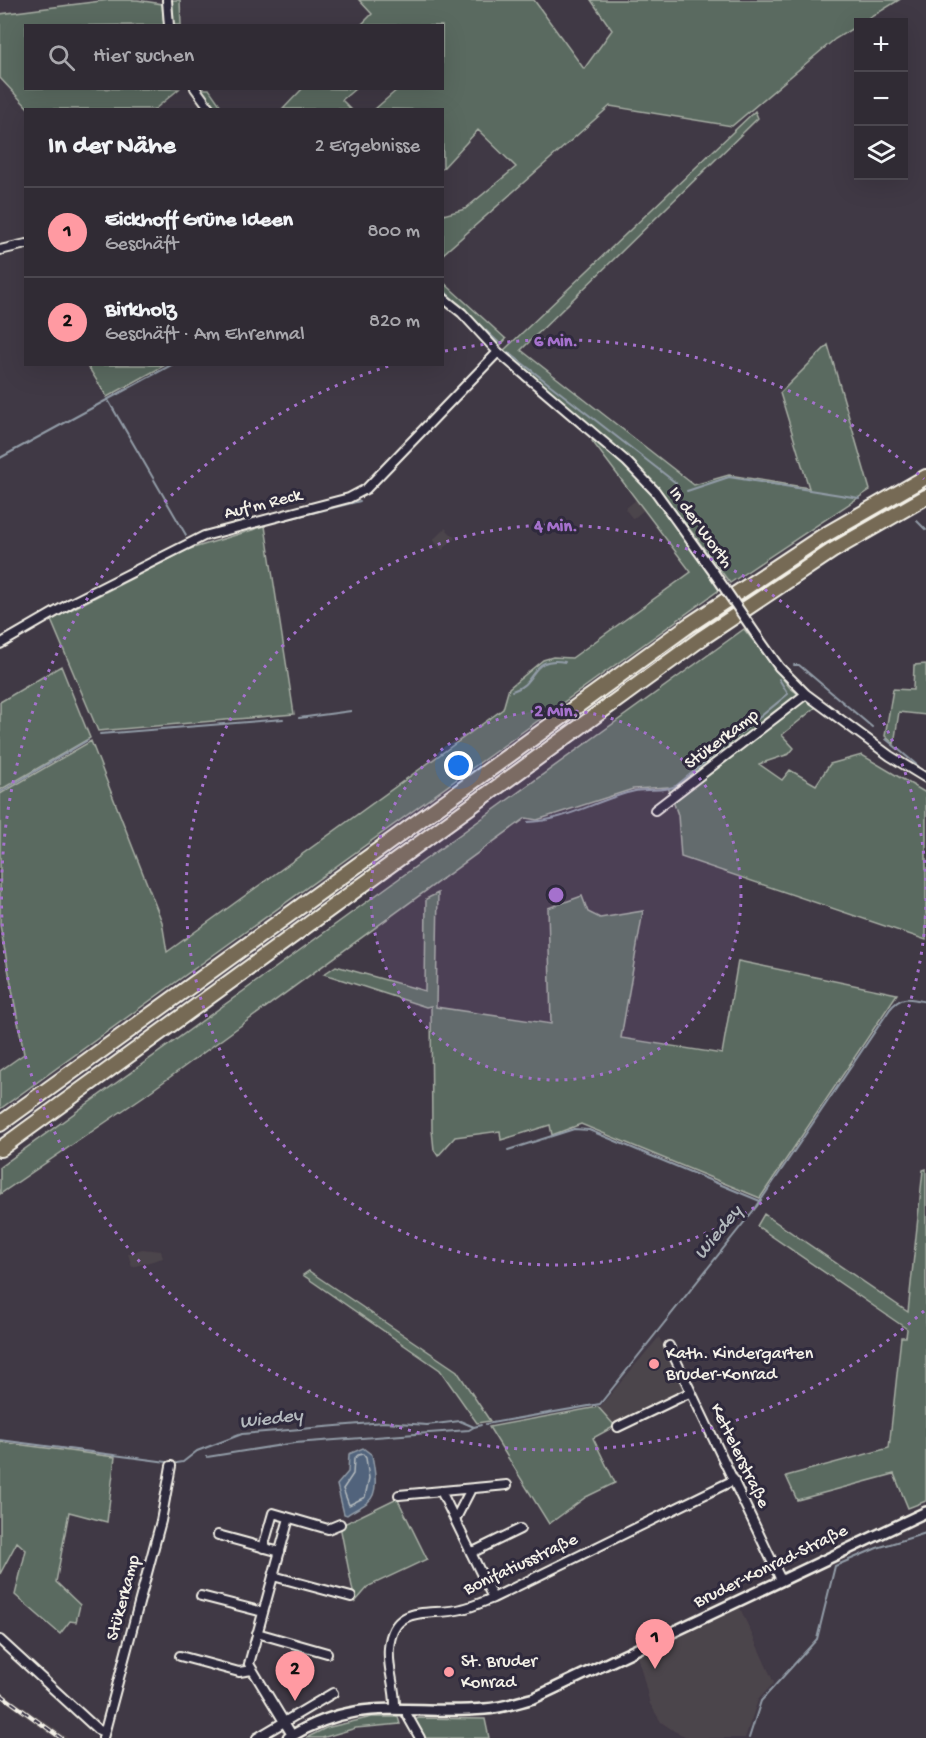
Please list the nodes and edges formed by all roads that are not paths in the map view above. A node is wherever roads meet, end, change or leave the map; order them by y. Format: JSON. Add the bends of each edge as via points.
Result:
{"nodes":[{"id":1,"x":167,"y":0,"type":"edge"},
{"id":2,"x":169,"y":24,"type":"edge"},
{"id":3,"x":196,"y":90,"type":"edge"},
{"id":4,"x":210,"y":108,"type":"edge"},
{"id":5,"x":24,"y":244,"type":"edge"},
{"id":6,"x":0,"y":250,"type":"edge"},
{"id":7,"x":444,"y":299,"type":"edge"},
{"id":8,"x":498,"y":352,"type":"junction"},
{"id":9,"x":926,"y":477,"type":"edge"},
{"id":10,"x":926,"y":497,"type":"edge"},
{"id":11,"x":0,"y":644,"type":"edge"},
{"id":12,"x":806,"y":694,"type":"junction"},
{"id":13,"x":926,"y":778,"type":"edge"},
{"id":14,"x":655,"y":810,"type":"dead end"},
{"id":15,"x":0,"y":1124,"type":"edge"},
{"id":16,"x":0,"y":1149,"type":"edge"},
{"id":17,"x":669,"y":1346,"type":"dead end"},
{"id":18,"x":691,"y":1392,"type":"junction"},
{"id":19,"x":618,"y":1427,"type":"dead end"},
{"id":20,"x":171,"y":1466,"type":"dead end"},
{"id":21,"x":734,"y":1480,"type":"junction"},
{"id":22,"x":507,"y":1485,"type":"dead end"},
{"id":23,"x":471,"y":1489,"type":"junction"},
{"id":24,"x":441,"y":1491,"type":"junction"},
{"id":25,"x":399,"y":1495,"type":"dead end"},
{"id":26,"x":926,"y":1512,"type":"edge"},
{"id":27,"x":290,"y":1518,"type":"junction"},
{"id":28,"x":454,"y":1520,"type":"junction"},
{"id":29,"x":340,"y":1524,"type":"dead end"},
{"id":30,"x":520,"y":1529,"type":"dead end"},
{"id":31,"x":218,"y":1535,"type":"dead end"},
{"id":32,"x":264,"y":1548,"type":"junction"},
{"id":33,"x":280,"y":1552,"type":"junction"},
{"id":34,"x":471,"y":1553,"type":"junction"},
{"id":35,"x":273,"y":1576,"type":"junction"},
{"id":36,"x":781,"y":1580,"type":"junction"},
{"id":37,"x":201,"y":1596,"type":"dead end"},
{"id":38,"x":351,"y":1597,"type":"dead end"},
{"id":39,"x":492,"y":1598,"type":"junction"},
{"id":40,"x":263,"y":1612,"type":"junction"},
{"id":41,"x":257,"y":1633,"type":"junction"},
{"id":42,"x":0,"y":1641,"type":"edge"},
{"id":43,"x":327,"y":1653,"type":"dead end"},
{"id":44,"x":180,"y":1656,"type":"dead end"},
{"id":45,"x":252,"y":1670,"type":"junction"},
{"id":46,"x":333,"y":1693,"type":"dead end"},
{"id":47,"x":395,"y":1708,"type":"junction"},
{"id":48,"x":407,"y":1709,"type":"junction"},
{"id":49,"x":285,"y":1722,"type":"junction"},
{"id":50,"x":104,"y":1735,"type":"edge"},
{"id":51,"x":290,"y":1737,"type":"edge"},
{"id":52,"x":258,"y":1738,"type":"edge"},
{"id":53,"x":420,"y":1738,"type":"edge"}],
"edges":[{"from":1,"to":2,"type":"street"},
{"from":3,"to":4,"type":"street"},
{"from":5,"to":6,"type":"street"},
{"from":7,"to":8,"type":"street","name":"In der Worth"},
{"from":8,"to":11,"type":"street","name":"Auf'm Reck","via":[[366,489],[349,498],[184,544]]},
{"from":8,"to":12,"type":"street","name":"In der Worth","bridge":true,"via":[[627,462],[655,491],[757,636],[790,680]]},
{"from":9,"to":15,"type":"highway","via":[[823,536],[689,625]]},
{"from":10,"to":16,"type":"highway","via":[[832,551],[702,638]]},
{"from":12,"to":13,"type":"street","name":"In der Worth"},
{"from":12,"to":14,"type":"street","name":"Stükerkamp"},
{"from":17,"to":18,"type":"street","name":"Kettelerstraße"},
{"from":18,"to":19,"type":"street"},
{"from":18,"to":21,"type":"street","name":"Kettelerstraße"},
{"from":20,"to":50,"type":"street","name":"Stükerkamp","via":[[161,1521]]},
{"from":21,"to":36,"type":"street","name":"Kettelerstraße"},
{"from":21,"to":39,"type":"street","name":"Bonifatiusstraße"},
{"from":22,"to":23,"type":"street"},
{"from":23,"to":24,"type":"street"},
{"from":23,"to":28,"type":"street"},
{"from":24,"to":25,"type":"street"},
{"from":24,"to":28,"type":"street"},
{"from":26,"to":36,"type":"street","name":"Bruder-Konrad-Straße"},
{"from":27,"to":29,"type":"street","via":[[328,1529]]},
{"from":27,"to":32,"type":"street","via":[[273,1513]]},
{"from":27,"to":33,"type":"street"},
{"from":28,"to":34,"type":"street"},
{"from":30,"to":34,"type":"street"},
{"from":31,"to":32,"type":"street"},
{"from":32,"to":33,"type":"street"},
{"from":33,"to":35,"type":"street"},
{"from":34,"to":39,"type":"street"},
{"from":35,"to":38,"type":"street"},
{"from":35,"to":40,"type":"street"},
{"from":36,"to":48,"type":"street","name":"Bruder-Konrad-Straße","via":[[534,1698],[487,1709]]},
{"from":37,"to":40,"type":"street"},
{"from":39,"to":47,"type":"street","name":"Bonifatiusstraße","via":[[461,1609],[412,1614],[394,1626],[388,1668]]},
{"from":40,"to":41,"type":"street"},
{"from":41,"to":43,"type":"street"},
{"from":41,"to":45,"type":"street","via":[[249,1664]]},
{"from":42,"to":50,"type":"street"},
{"from":44,"to":45,"type":"street","via":[[239,1672]]},
{"from":45,"to":49,"type":"street"},
{"from":46,"to":49,"type":"street"},
{"from":47,"to":48,"type":"street","name":"Bruder-Konrad-Straße"},
{"from":47,"to":51,"type":"street","name":"Bruder-Konrad-Straße","via":[[350,1712]]},
{"from":48,"to":53,"type":"street"},
{"from":49,"to":51,"type":"street"},
{"from":49,"to":52,"type":"street"}]}
